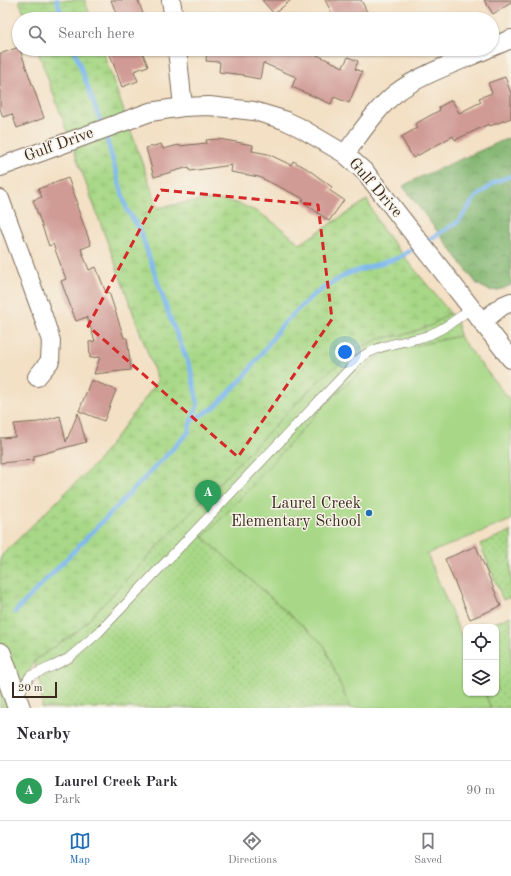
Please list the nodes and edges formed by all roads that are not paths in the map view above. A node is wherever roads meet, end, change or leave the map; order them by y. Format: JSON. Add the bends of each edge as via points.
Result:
{"nodes":[{"id":1,"x":171,"y":0,"type":"edge"},
{"id":2,"x":173,"y":12,"type":"edge"},
{"id":3,"x":511,"y":39,"type":"edge"},
{"id":4,"x":499,"y":44,"type":"edge"},
{"id":5,"x":178,"y":56,"type":"edge"},
{"id":6,"x":471,"y":56,"type":"edge"},
{"id":7,"x":183,"y":107,"type":"junction"},
{"id":8,"x":345,"y":154,"type":"junction"},
{"id":9,"x":0,"y":167,"type":"edge"},
{"id":10,"x":0,"y":199,"type":"edge"},
{"id":11,"x":511,"y":302,"type":"edge"},
{"id":12,"x":471,"y":308,"type":"junction"},
{"id":13,"x":482,"y":322,"type":"junction"},
{"id":14,"x":511,"y":359,"type":"edge"},
{"id":15,"x":37,"y":377,"type":"dead end"},
{"id":16,"x":0,"y":654,"type":"edge"},
{"id":17,"x":15,"y":705,"type":"edge"}],
"edges":[{"from":1,"to":2,"type":"street"},
{"from":3,"to":4,"type":"street"},
{"from":5,"to":7,"type":"street"},
{"from":6,"to":8,"type":"street","via":[[416,80],[396,93]]},
{"from":7,"to":8,"type":"street","name":"Gulf Drive","via":[[222,107],[268,115],[299,127]]},
{"from":7,"to":9,"type":"street","name":"Gulf Drive","via":[[150,112]]},
{"from":8,"to":12,"type":"street","name":"Gulf Drive","via":[[376,185]]},
{"from":10,"to":15,"type":"street","via":[[51,341],[50,361]]},
{"from":11,"to":13,"type":"street"},
{"from":12,"to":13,"type":"street","name":"Gulf Drive"},
{"from":12,"to":17,"type":"lane","via":[[443,329],[386,345],[369,352],[355,363],[99,632],[69,658],[30,676]]},
{"from":13,"to":14,"type":"street","name":"Gulf Drive"},
{"from":16,"to":17,"type":"street"}]}
